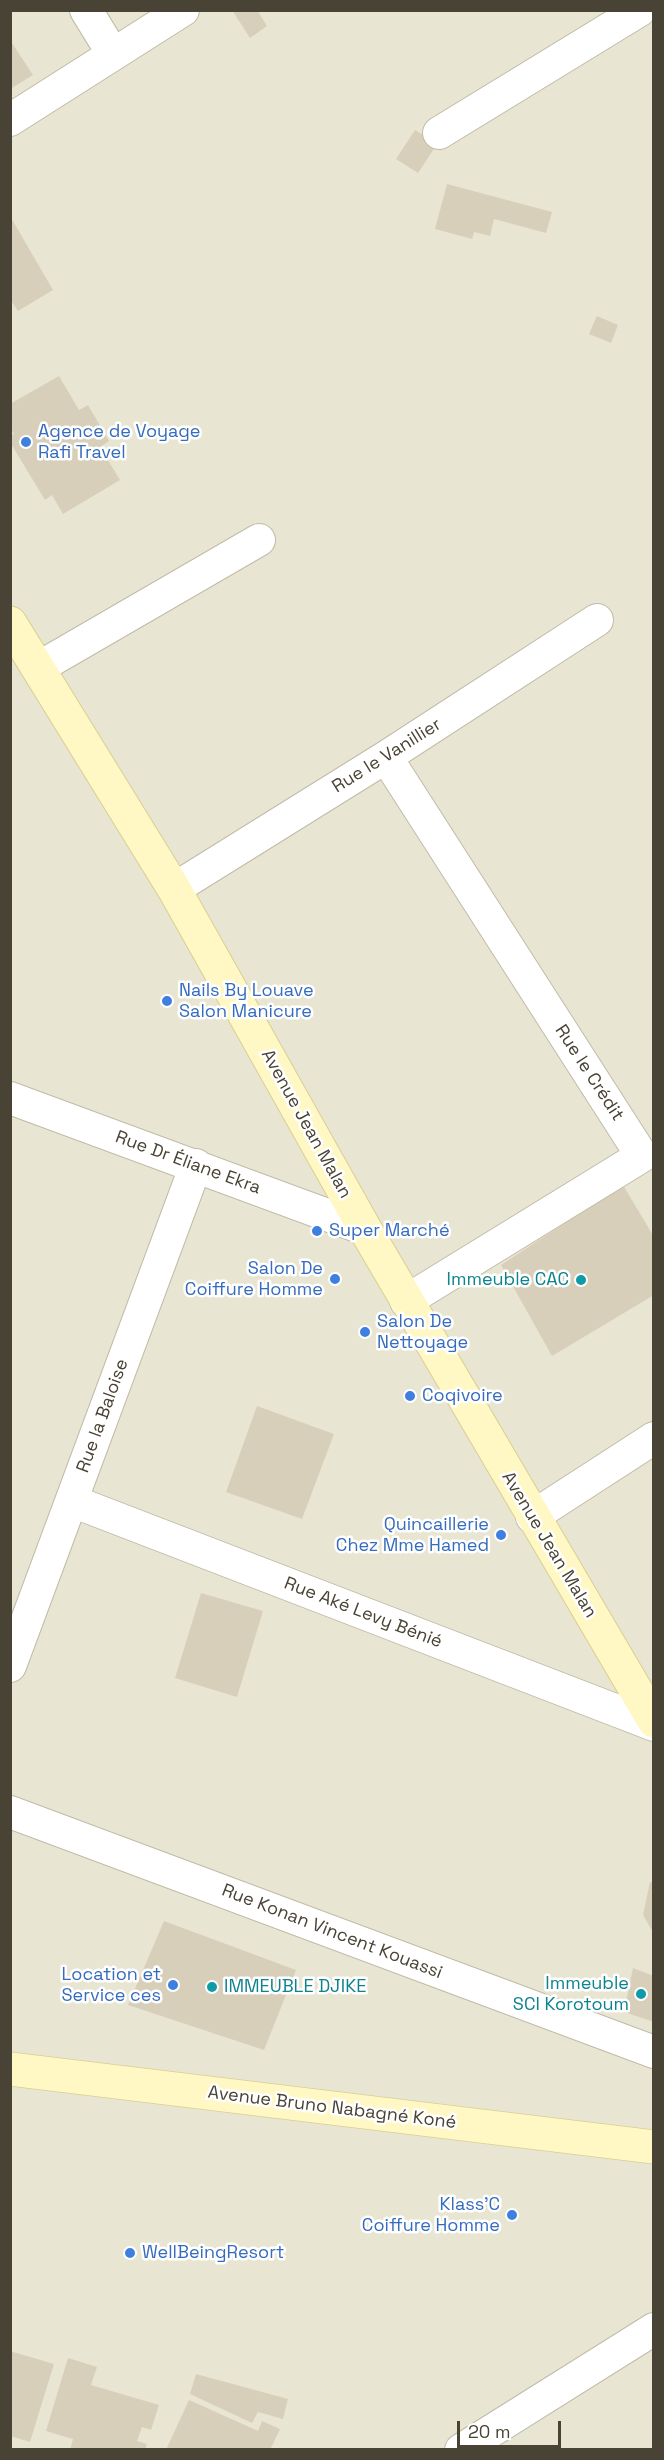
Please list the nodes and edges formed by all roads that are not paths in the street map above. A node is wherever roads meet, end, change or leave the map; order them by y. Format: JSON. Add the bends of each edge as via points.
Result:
{"nodes":[{"id":1,"x":86,"y":10,"type":"edge"},
{"id":2,"x":183,"y":10,"type":"edge"},
{"id":3,"x":640,"y":10,"type":"edge"},
{"id":4,"x":113,"y":54,"type":"junction"},
{"id":5,"x":10,"y":120,"type":"edge"},
{"id":6,"x":439,"y":133,"type":"dead end"},
{"id":7,"x":259,"y":540,"type":"dead end"},
{"id":8,"x":597,"y":620,"type":"dead end"},
{"id":9,"x":10,"y":623,"type":"edge"},
{"id":10,"x":38,"y":668,"type":"junction"},
{"id":11,"x":386,"y":757,"type":"junction"},
{"id":12,"x":174,"y":889,"type":"junction"},
{"id":13,"x":10,"y":1098,"type":"edge"},
{"id":14,"x":196,"y":1165,"type":"junction"},
{"id":15,"x":364,"y":1229,"type":"junction"},
{"id":16,"x":406,"y":1301,"type":"junction"},
{"id":17,"x":654,"y":1438,"type":"edge"},
{"id":18,"x":72,"y":1501,"type":"junction"},
{"id":19,"x":532,"y":1517,"type":"junction"},
{"id":20,"x":10,"y":1666,"type":"edge"},
{"id":21,"x":654,"y":1723,"type":"edge"},
{"id":22,"x":10,"y":1812,"type":"edge"},
{"id":23,"x":654,"y":2052,"type":"edge"},
{"id":24,"x":10,"y":2069,"type":"edge"},
{"id":25,"x":654,"y":2147,"type":"edge"},
{"id":26,"x":654,"y":2329,"type":"edge"},
{"id":27,"x":461,"y":2450,"type":"edge"}],
"edges":[{"from":1,"to":4,"type":"street"},
{"from":2,"to":4,"type":"street"},
{"from":3,"to":6,"type":"street"},
{"from":4,"to":5,"type":"street"},
{"from":7,"to":10,"type":"street"},
{"from":8,"to":11,"type":"street","name":"Rue le Vanillier"},
{"from":9,"to":10,"type":"main road","name":"Avenue Jean Malan"},
{"from":10,"to":12,"type":"main road","name":"Avenue Jean Malan"},
{"from":11,"to":12,"type":"street","name":"Rue le Vanillier"},
{"from":11,"to":16,"type":"street","name":"Rue le Crédit","via":[[642,1156]]},
{"from":12,"to":15,"type":"main road","name":"Avenue Jean Malan"},
{"from":13,"to":14,"type":"street","name":"Rue Dr Éliane Ekra"},
{"from":14,"to":15,"type":"street","name":"Rue Dr Éliane Ekra"},
{"from":14,"to":18,"type":"street","name":"Rue la Baloise"},
{"from":15,"to":16,"type":"main road","name":"Avenue Jean Malan"},
{"from":16,"to":19,"type":"main road","name":"Avenue Jean Malan"},
{"from":17,"to":19,"type":"street"},
{"from":18,"to":20,"type":"street","name":"Rue la Baloise"},
{"from":18,"to":21,"type":"street","name":"Rue Aké Levy Bénié"},
{"from":19,"to":21,"type":"main road","name":"Avenue Jean Malan"},
{"from":22,"to":23,"type":"street","name":"Rue Konan Vincent Kouassi"},
{"from":24,"to":25,"type":"main road","name":"Avenue Bruno Nabagné Koné"},
{"from":26,"to":27,"type":"street"}]}
